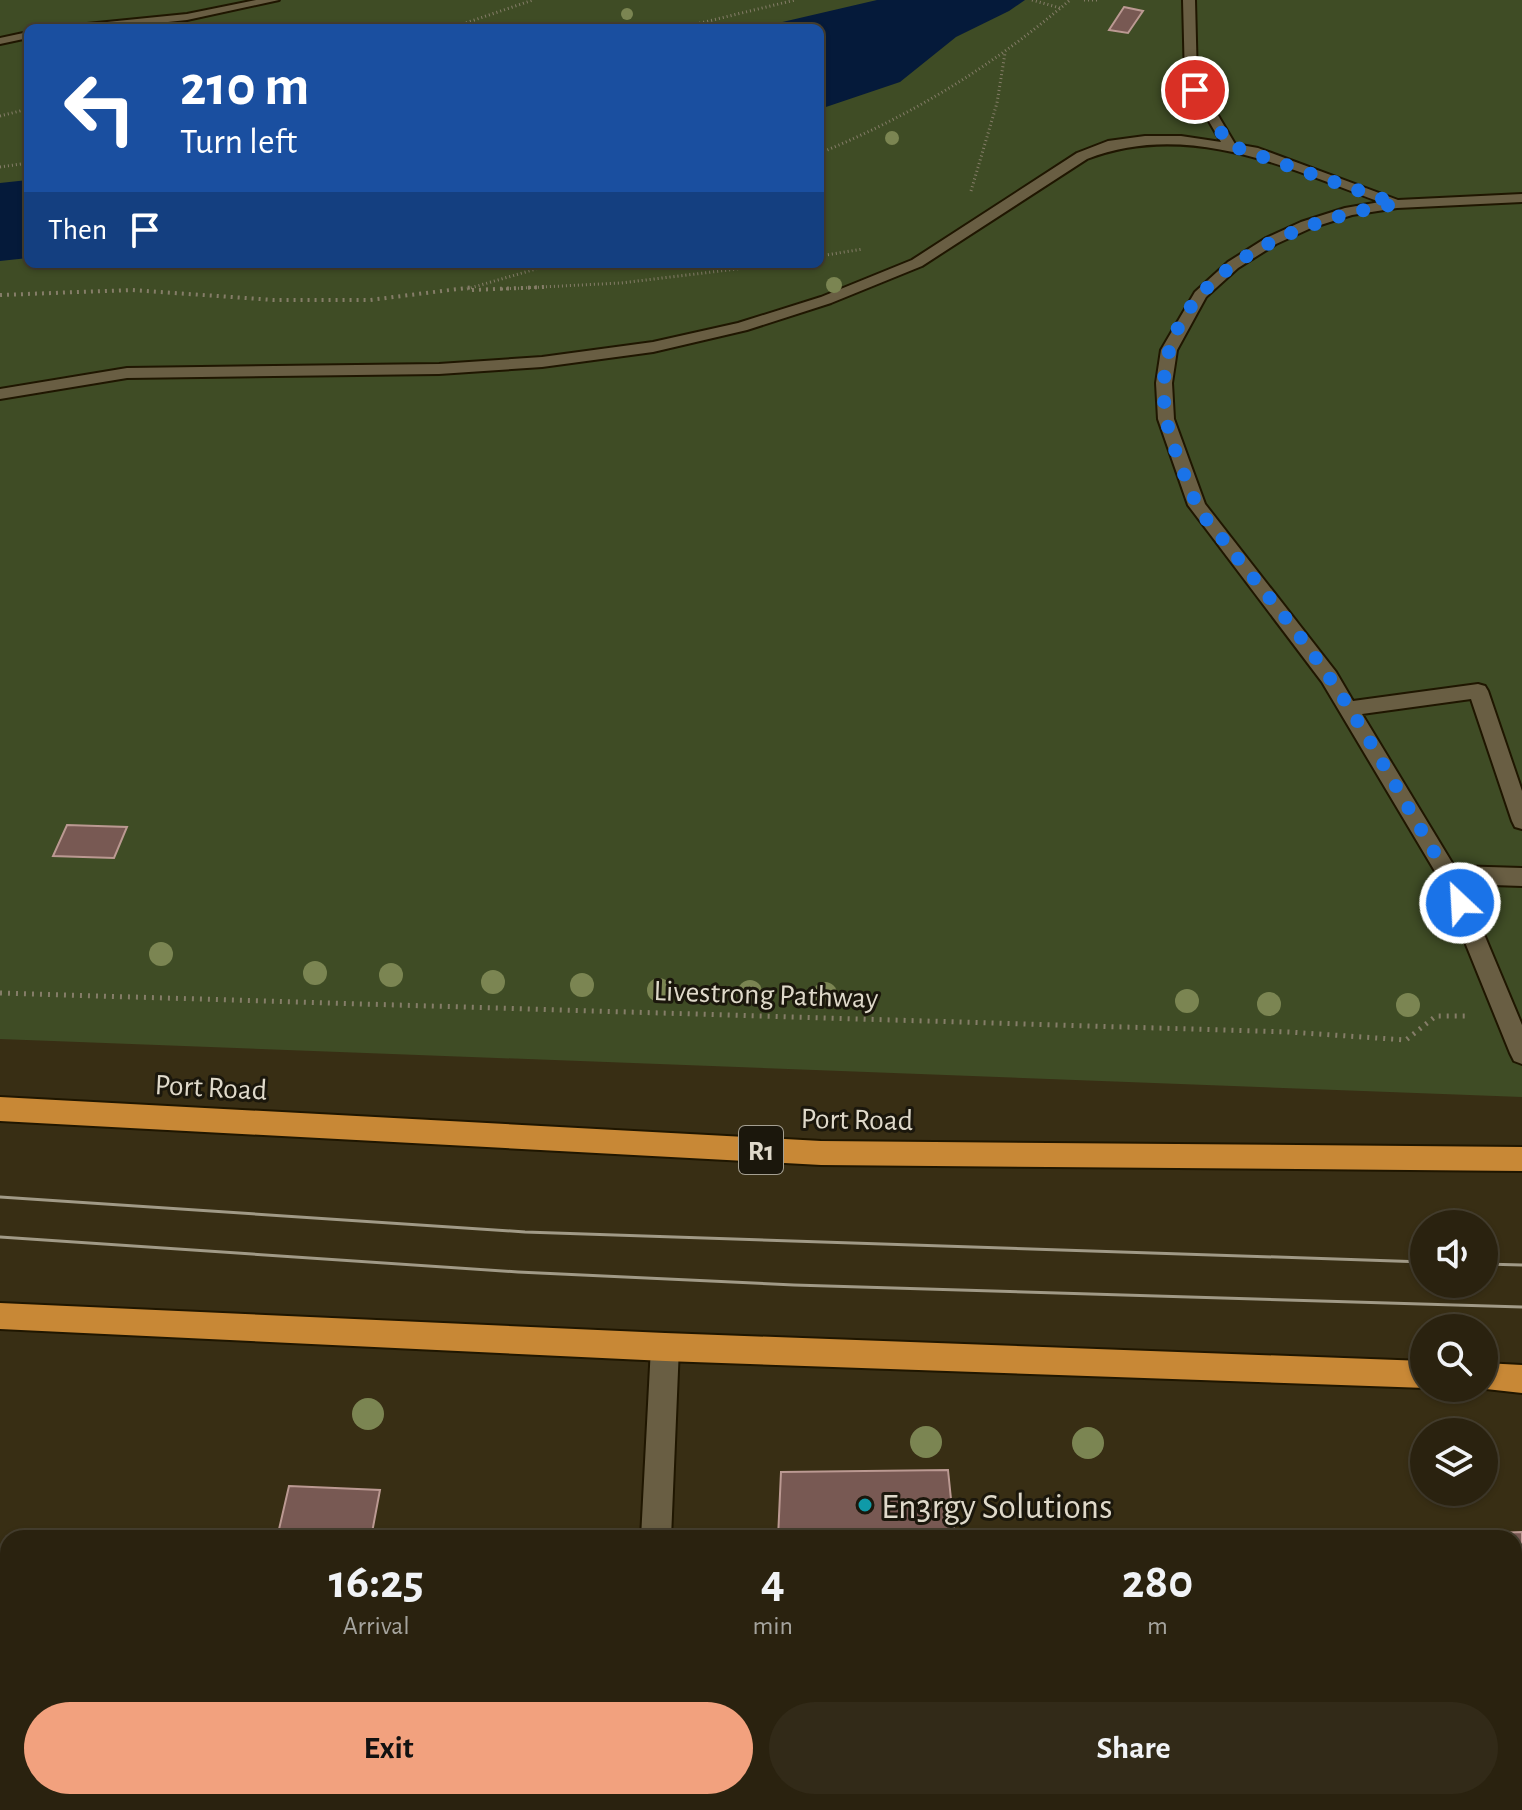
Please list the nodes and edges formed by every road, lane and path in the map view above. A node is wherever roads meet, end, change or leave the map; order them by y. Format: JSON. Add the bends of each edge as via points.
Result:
{"nodes":[{"id":1,"x":273,"y":0,"type":"edge"},
{"id":2,"x":533,"y":0,"type":"edge"},
{"id":3,"x":795,"y":0,"type":"edge"},
{"id":4,"x":1033,"y":0,"type":"edge"},
{"id":5,"x":1070,"y":0,"type":"edge"},
{"id":6,"x":1084,"y":0,"type":"edge"},
{"id":7,"x":1097,"y":0,"type":"edge"},
{"id":8,"x":1189,"y":0,"type":"edge"},
{"id":9,"x":1061,"y":8,"type":"junction"},
{"id":10,"x":117,"y":24,"type":"edge"},
{"id":11,"x":463,"y":24,"type":"edge"},
{"id":12,"x":696,"y":24,"type":"edge"},
{"id":13,"x":24,"y":36,"type":"edge"},
{"id":14,"x":0,"y":41,"type":"edge"},
{"id":15,"x":1005,"y":53,"type":"junction"},
{"id":16,"x":24,"y":110,"type":"edge"},
{"id":17,"x":0,"y":116,"type":"edge"},
{"id":18,"x":1229,"y":145,"type":"junction"},
{"id":19,"x":824,"y":151,"type":"edge"},
{"id":20,"x":24,"y":164,"type":"edge"},
{"id":21,"x":0,"y":167,"type":"edge"},
{"id":22,"x":1522,"y":198,"type":"edge"},
{"id":23,"x":1397,"y":204,"type":"junction"},
{"id":24,"x":959,"y":234,"type":"junction"},
{"id":25,"x":539,"y":268,"type":"edge"},
{"id":26,"x":745,"y":268,"type":"edge"},
{"id":27,"x":462,"y":290,"type":"junction"},
{"id":28,"x":0,"y":295,"type":"edge"},
{"id":29,"x":0,"y":394,"type":"edge"},
{"id":30,"x":1347,"y":709,"type":"junction"},
{"id":31,"x":1522,"y":821,"type":"edge"},
{"id":32,"x":1448,"y":875,"type":"junction"},
{"id":33,"x":1522,"y":877,"type":"edge"},
{"id":34,"x":0,"y":993,"type":"edge"},
{"id":35,"x":1508,"y":1016,"type":"junction"},
{"id":36,"x":1522,"y":1053,"type":"edge"},
{"id":37,"x":0,"y":1109,"type":"edge"},
{"id":38,"x":1522,"y":1159,"type":"edge"},
{"id":39,"x":0,"y":1316,"type":"edge"},
{"id":40,"x":665,"y":1347,"type":"junction"},
{"id":41,"x":1410,"y":1374,"type":"edge"},
{"id":42,"x":1498,"y":1378,"type":"edge"},
{"id":43,"x":1522,"y":1379,"type":"edge"},
{"id":44,"x":656,"y":1530,"type":"edge"}],
"edges":[{"from":1,"to":10,"type":"street"},
{"from":2,"to":11,"type":"path"},
{"from":3,"to":12,"type":"path"},
{"from":4,"to":9,"type":"path"},
{"from":5,"to":9,"type":"path"},
{"from":6,"to":7,"type":"path"},
{"from":8,"to":18,"type":"street","via":[[1191,80]]},
{"from":9,"to":15,"type":"path"},
{"from":13,"to":14,"type":"street"},
{"from":15,"to":19,"type":"path","via":[[927,106]]},
{"from":15,"to":24,"type":"path","via":[[997,103]]},
{"from":16,"to":17,"type":"path"},
{"from":18,"to":23,"type":"street"},
{"from":18,"to":24,"type":"street","via":[[1145,140],[1113,144],[1082,156]]},
{"from":20,"to":21,"type":"path"},
{"from":22,"to":23,"type":"street"},
{"from":23,"to":30,"type":"street","via":[[1306,225],[1233,265],[1200,295],[1185,320],[1169,350],[1164,383],[1166,419],[1197,505],[1329,677]]},
{"from":24,"to":29,"type":"street","via":[[917,263],[826,300],[742,327],[653,347],[439,369],[127,373]]},
{"from":25,"to":27,"type":"path"},
{"from":26,"to":27,"type":"path","via":[[621,283]]},
{"from":27,"to":28,"type":"path","via":[[325,301],[132,290]]},
{"from":30,"to":31,"type":"street","via":[[1478,691]]},
{"from":30,"to":32,"type":"street"},
{"from":32,"to":33,"type":"street"},
{"from":32,"to":35,"type":"street"},
{"from":34,"to":35,"type":"path","name":"Livestrong Pathway","via":[[1289,1032],[1406,1040],[1436,1016]]},
{"from":35,"to":36,"type":"street"},
{"from":37,"to":38,"type":"highway","name":"Port Road","number":"R1","via":[[821,1153]]},
{"from":39,"to":40,"type":"highway"},
{"from":40,"to":41,"type":"highway"},
{"from":40,"to":44,"type":"street"},
{"from":42,"to":43,"type":"highway"}]}
